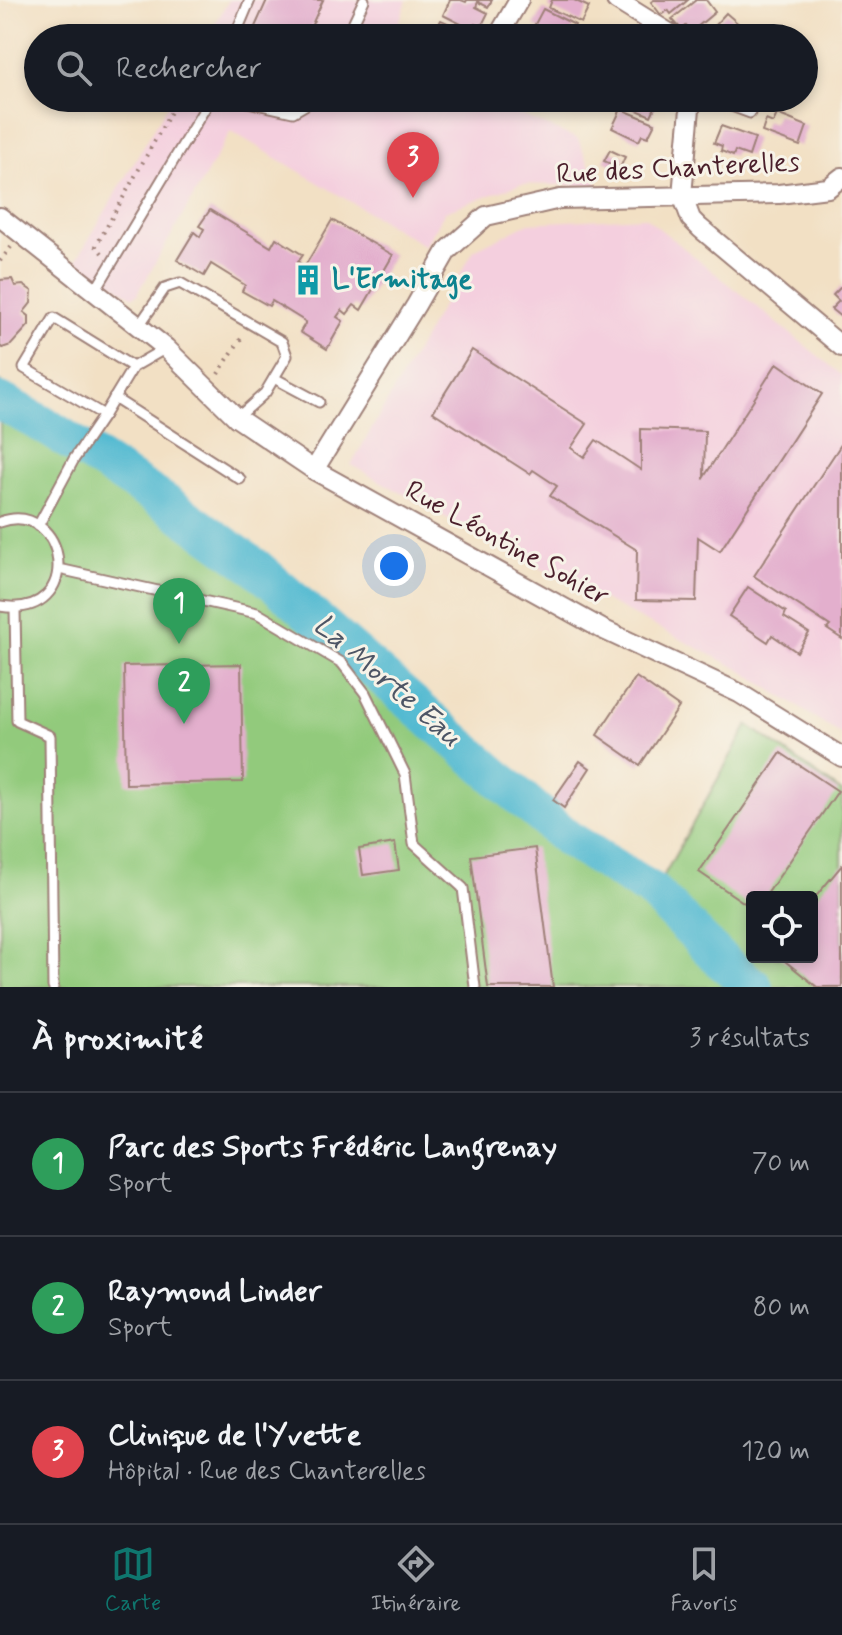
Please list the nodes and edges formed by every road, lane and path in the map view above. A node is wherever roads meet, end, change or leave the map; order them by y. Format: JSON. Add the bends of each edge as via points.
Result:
{"nodes":[{"id":1,"x":250,"y":0,"type":"edge"},
{"id":2,"x":364,"y":0,"type":"edge"},
{"id":3,"x":519,"y":0,"type":"edge"},
{"id":4,"x":616,"y":0,"type":"edge"},
{"id":5,"x":240,"y":24,"type":"edge"},
{"id":6,"x":353,"y":24,"type":"edge"},
{"id":7,"x":505,"y":24,"type":"edge"},
{"id":8,"x":655,"y":24,"type":"edge"},
{"id":9,"x":171,"y":112,"type":"edge"},
{"id":10,"x":203,"y":112,"type":"edge"},
{"id":11,"x":691,"y":112,"type":"edge"},
{"id":12,"x":842,"y":177,"type":"edge"},
{"id":13,"x":682,"y":195,"type":"junction"},
{"id":14,"x":0,"y":217,"type":"edge"},
{"id":15,"x":111,"y":264,"type":"junction"},
{"id":16,"x":95,"y":291,"type":"junction"},
{"id":17,"x":250,"y":323,"type":"junction"},
{"id":18,"x":138,"y":327,"type":"junction"},
{"id":19,"x":842,"y":347,"type":"edge"},
{"id":20,"x":166,"y":348,"type":"junction"},
{"id":21,"x":133,"y":367,"type":"junction"},
{"id":22,"x":274,"y":378,"type":"junction"},
{"id":23,"x":208,"y":389,"type":"junction"},
{"id":24,"x":114,"y":398,"type":"junction"},
{"id":25,"x":319,"y":402,"type":"dead end"},
{"id":26,"x":104,"y":415,"type":"junction"},
{"id":27,"x":237,"y":418,"type":"junction"},
{"id":28,"x":314,"y":470,"type":"junction"},
{"id":29,"x":240,"y":479,"type":"dead end"},
{"id":30,"x":0,"y":522,"type":"edge"},
{"id":31,"x":38,"y":526,"type":"junction"},
{"id":32,"x":59,"y":569,"type":"junction"},
{"id":33,"x":0,"y":606,"type":"edge"},
{"id":34,"x":15,"y":609,"type":"junction"},
{"id":35,"x":842,"y":757,"type":"edge"},
{"id":36,"x":53,"y":987,"type":"edge"},
{"id":37,"x":475,"y":987,"type":"edge"}],
"edges":[{"from":1,"to":5,"type":"lane"},
{"from":2,"to":6,"type":"lane"},
{"from":3,"to":7,"type":"street"},
{"from":4,"to":8,"type":"street"},
{"from":9,"to":15,"type":"path","via":[[96,246]]},
{"from":10,"to":15,"type":"lane"},
{"from":11,"to":13,"type":"street"},
{"from":12,"to":13,"type":"street","name":"Rue des Chanterelles","via":[[815,190]]},
{"from":13,"to":19,"type":"street","via":[[700,228]]},
{"from":13,"to":28,"type":"street","name":"Rue des Chanterelles","via":[[560,199],[486,216],[447,251]]},
{"from":14,"to":16,"type":"street","name":"Rue Léontine Sohier"},
{"from":15,"to":16,"type":"lane"},
{"from":16,"to":18,"type":"street","name":"Rue Léontine Sohier"},
{"from":17,"to":18,"type":"lane","via":[[180,283],[165,288]]},
{"from":17,"to":22,"type":"lane","via":[[282,342],[287,356]]},
{"from":17,"to":23,"type":"path"},
{"from":18,"to":20,"type":"street","name":"Rue Léontine Sohier"},
{"from":20,"to":21,"type":"lane"},
{"from":20,"to":23,"type":"street","name":"Rue Léontine Sohier"},
{"from":21,"to":24,"type":"lane"},
{"from":21,"to":26,"type":"lane","via":[[54,318],[24,368]]},
{"from":22,"to":25,"type":"lane"},
{"from":22,"to":27,"type":"lane"},
{"from":23,"to":27,"type":"street","name":"Rue Léontine Sohier"},
{"from":24,"to":26,"type":"lane"},
{"from":24,"to":29,"type":"lane"},
{"from":26,"to":31,"type":"lane"},
{"from":27,"to":28,"type":"street","name":"Rue Léontine Sohier"},
{"from":28,"to":35,"type":"street","name":"Rue Léontine Sohier","via":[[602,629],[739,693]]},
{"from":30,"to":31,"type":"lane","via":[[24,520]]},
{"from":31,"to":32,"type":"lane","via":[[54,544]]},
{"from":32,"to":34,"type":"lane","via":[[44,597]]},
{"from":32,"to":37,"type":"lane","via":[[257,613],[342,663],[365,693],[405,774],[414,844],[463,888]]},
{"from":33,"to":34,"type":"lane"},
{"from":34,"to":36,"type":"lane","via":[[17,721],[50,736]]}]}
